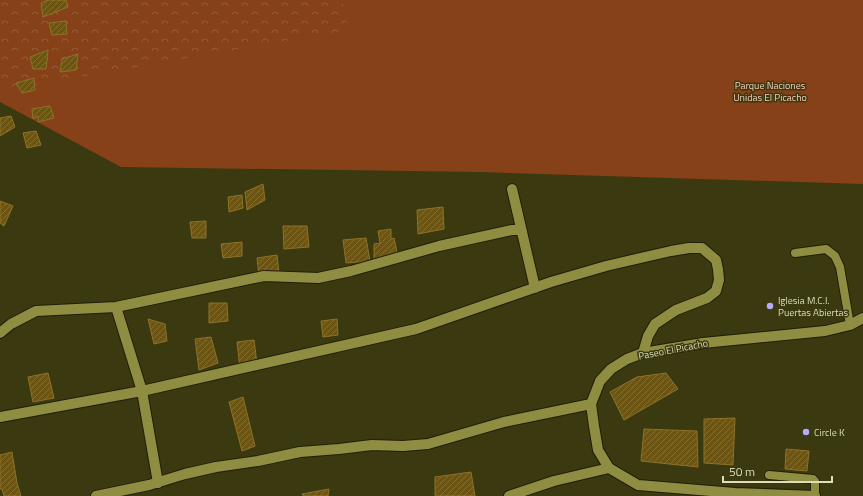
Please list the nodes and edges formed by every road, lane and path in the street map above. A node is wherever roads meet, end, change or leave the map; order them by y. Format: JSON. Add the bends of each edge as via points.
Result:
{"nodes":[{"id":1,"x":512,"y":189,"type":"dead end"},
{"id":2,"x":521,"y":228,"type":"junction"},
{"id":3,"x":795,"y":253,"type":"dead end"},
{"id":4,"x":535,"y":288,"type":"junction"},
{"id":5,"x":116,"y":308,"type":"junction"},
{"id":6,"x":863,"y":318,"type":"edge"},
{"id":7,"x":850,"y":325,"type":"junction"},
{"id":8,"x":0,"y":333,"type":"edge"},
{"id":9,"x":643,"y":353,"type":"junction"},
{"id":10,"x":142,"y":391,"type":"junction"},
{"id":11,"x":591,"y":404,"type":"junction"},
{"id":12,"x":0,"y":417,"type":"edge"},
{"id":13,"x":608,"y":468,"type":"junction"},
{"id":14,"x":769,"y":475,"type":"dead end"},
{"id":15,"x":158,"y":483,"type":"junction"},
{"id":16,"x":734,"y":494,"type":"edge"},
{"id":17,"x":96,"y":496,"type":"edge"},
{"id":18,"x":509,"y":496,"type":"edge"},
{"id":19,"x":815,"y":496,"type":"edge"}],
"edges":[{"from":1,"to":2,"type":"street"},
{"from":2,"to":4,"type":"street"},
{"from":2,"to":5,"type":"street","via":[[439,246],[318,278],[264,276]]},
{"from":3,"to":7,"type":"lane","via":[[826,249],[835,256],[840,267]]},
{"from":4,"to":9,"type":"street","via":[[606,266],[671,251],[702,248],[716,260],[720,280],[716,291],[707,298],[676,310],[655,324]]},
{"from":4,"to":10,"type":"street","via":[[416,329]]},
{"from":5,"to":8,"type":"street","via":[[36,311]]},
{"from":5,"to":10,"type":"street"},
{"from":6,"to":7,"type":"street","name":"Paseo El Picacho"},
{"from":7,"to":9,"type":"street","name":"Paseo El Picacho","via":[[825,331],[703,342]]},
{"from":9,"to":11,"type":"street","name":"Paseo El Picacho","via":[[627,359],[611,370],[600,381]]},
{"from":10,"to":12,"type":"street"},
{"from":10,"to":15,"type":"street"},
{"from":11,"to":13,"type":"street","name":"Paseo El Picacho","via":[[598,450]]},
{"from":11,"to":15,"type":"street","via":[[504,422],[428,444],[372,445],[300,452],[216,467]]},
{"from":13,"to":16,"type":"street","via":[[638,485]]},
{"from":13,"to":18,"type":"street"},
{"from":14,"to":19,"type":"lane","via":[[813,479]]},
{"from":15,"to":17,"type":"street"},
{"from":16,"to":19,"type":"street"}]}
